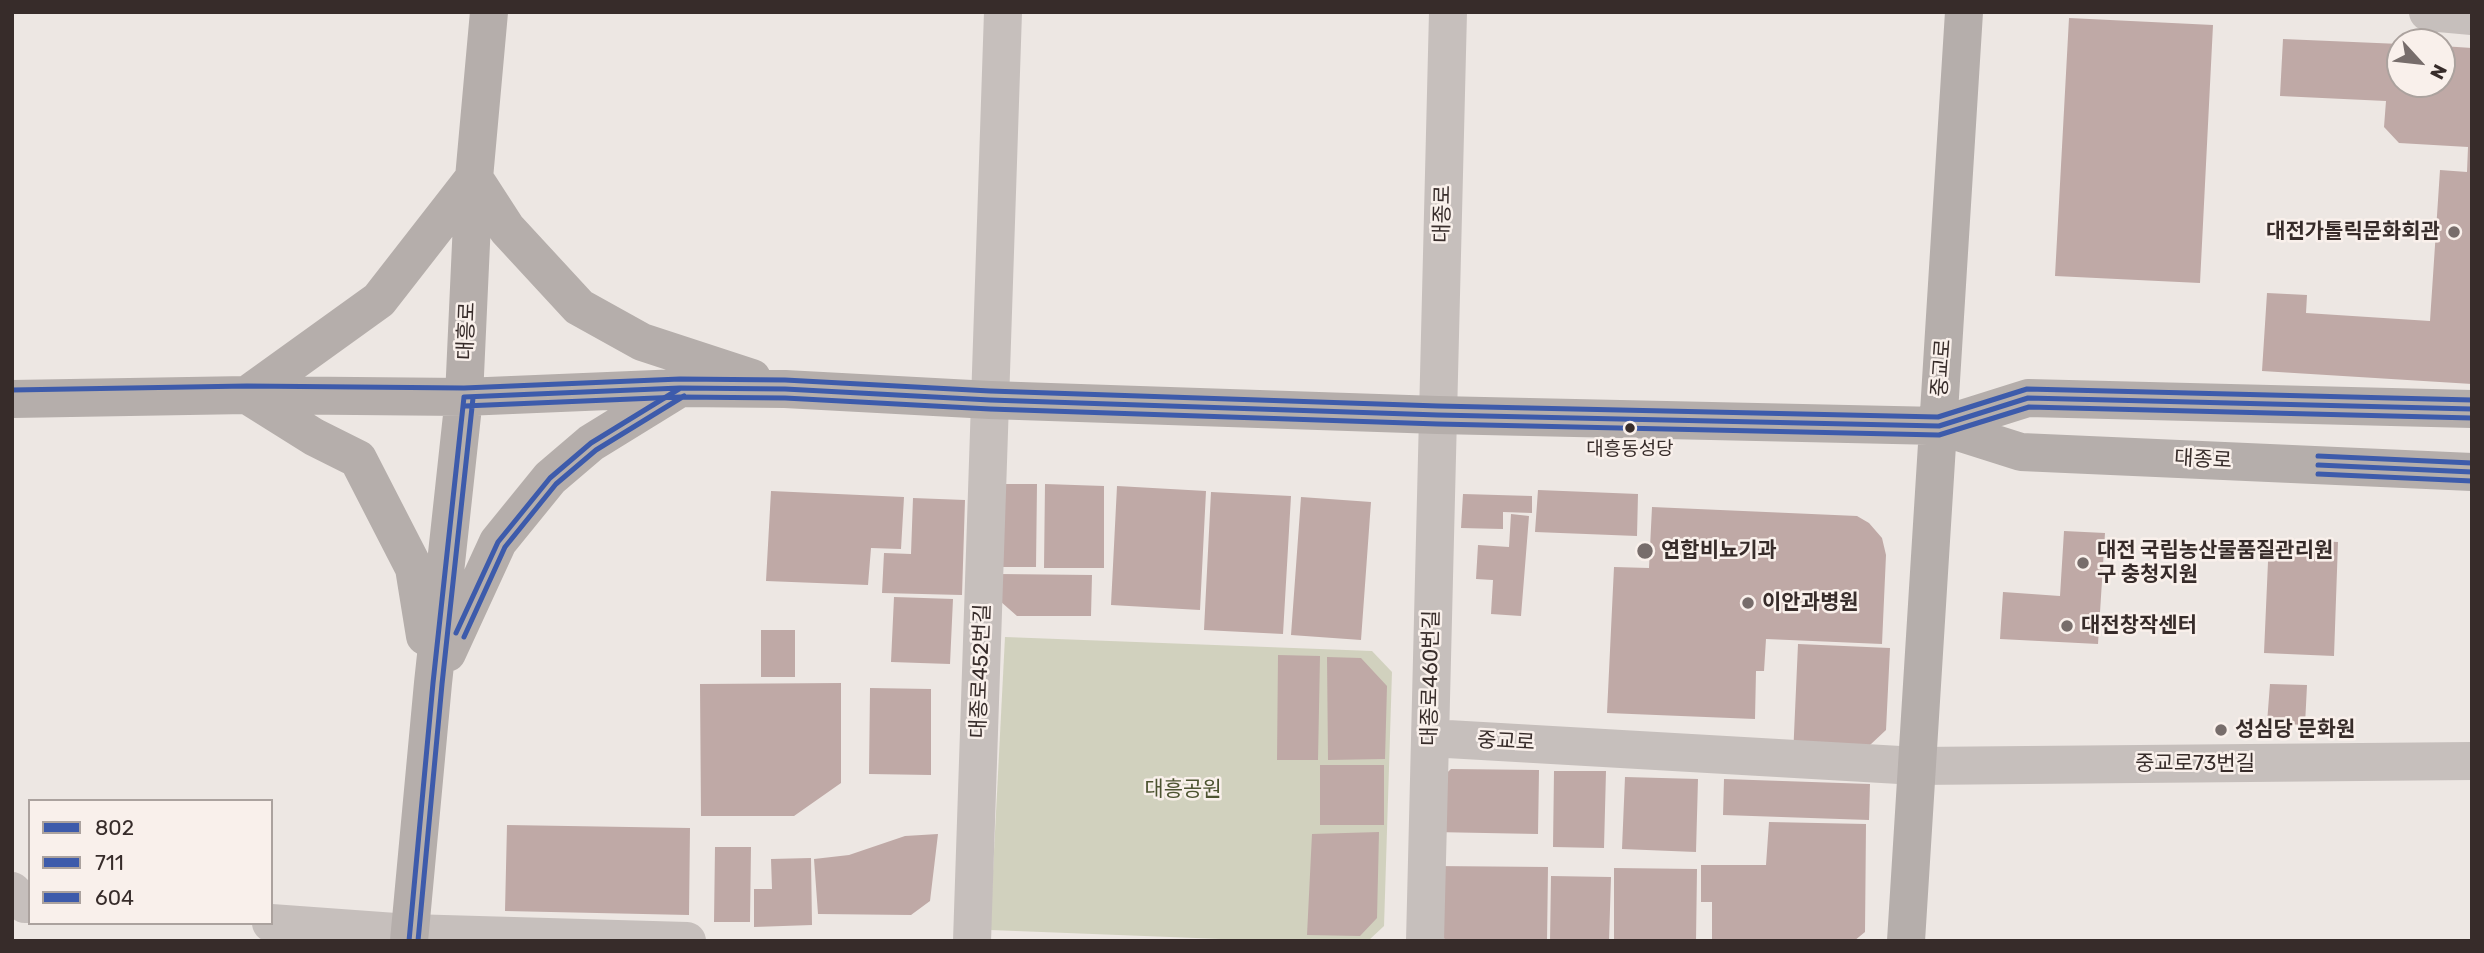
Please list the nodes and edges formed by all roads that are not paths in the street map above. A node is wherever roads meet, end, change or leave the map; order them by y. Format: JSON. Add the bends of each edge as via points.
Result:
{"nodes":[{"id":1,"x":489,"y":12,"type":"edge"},
{"id":2,"x":1003,"y":12,"type":"edge"},
{"id":3,"x":1448,"y":12,"type":"edge"},
{"id":4,"x":1964,"y":12,"type":"edge"},
{"id":5,"x":2428,"y":12,"type":"edge"},
{"id":6,"x":2472,"y":16,"type":"edge"},
{"id":7,"x":474,"y":178,"type":"junction"},
{"id":8,"x":680,"y":388,"type":"junction"},
{"id":9,"x":785,"y":389,"type":"junction"},
{"id":10,"x":247,"y":395,"type":"junction"},
{"id":11,"x":464,"y":397,"type":"junction"},
{"id":12,"x":12,"y":399,"type":"edge"},
{"id":13,"x":990,"y":400,"type":"junction"},
{"id":14,"x":2472,"y":409,"type":"edge"},
{"id":15,"x":1438,"y":415,"type":"junction"},
{"id":16,"x":1939,"y":426,"type":"junction"},
{"id":17,"x":2472,"y":472,"type":"edge"},
{"id":18,"x":433,"y":683,"type":"junction"},
{"id":19,"x":1430,"y":738,"type":"junction"},
{"id":20,"x":2472,"y":761,"type":"edge"},
{"id":21,"x":1917,"y":766,"type":"junction"},
{"id":22,"x":12,"y":891,"type":"edge"},
{"id":23,"x":28,"y":905,"type":"edge"},
{"id":24,"x":273,"y":923,"type":"edge"},
{"id":25,"x":409,"y":937,"type":"edge"},
{"id":26,"x":687,"y":941,"type":"edge"},
{"id":27,"x":971,"y":941,"type":"edge"},
{"id":28,"x":1425,"y":941,"type":"edge"},
{"id":29,"x":1906,"y":941,"type":"edge"}],
"edges":[{"from":1,"to":7,"type":"main road","name":"대흥로"},
{"from":2,"to":13,"type":"street"},
{"from":3,"to":15,"type":"street","name":"대종로"},
{"from":4,"to":16,"type":"main road","name":"중교로"},
{"from":5,"to":6,"type":"street"},
{"from":7,"to":9,"type":"main road","via":[[507,229],[579,307],[642,342]]},
{"from":7,"to":10,"type":"main road","via":[[379,300]]},
{"from":7,"to":11,"type":"main road","name":"대흥로"},
{"from":8,"to":9,"type":"main road","name":"대종로"},
{"from":8,"to":11,"type":"main road","name":"대종로"},
{"from":8,"to":18,"type":"main road","via":[[592,443],[550,478],[498,542]]},
{"from":9,"to":13,"type":"main road","name":"대종로"},
{"from":10,"to":11,"type":"main road","name":"대종로"},
{"from":10,"to":12,"type":"main road","name":"대종로"},
{"from":10,"to":18,"type":"main road","via":[[358,459],[414,568]]},
{"from":11,"to":18,"type":"main road","name":"대흥로"},
{"from":13,"to":15,"type":"main road","name":"대종로"},
{"from":13,"to":27,"type":"street","name":"대종로452번길"},
{"from":14,"to":16,"type":"main road","name":"대종로","via":[[2028,398]]},
{"from":15,"to":16,"type":"main road","name":"대종로"},
{"from":15,"to":19,"type":"street","name":"대종로460번길"},
{"from":16,"to":17,"type":"main road","name":"대종로","via":[[2021,452]]},
{"from":16,"to":21,"type":"main road","name":"중교로"},
{"from":18,"to":25,"type":"main road","name":"대흥로"},
{"from":19,"to":21,"type":"street","name":"중교로"},
{"from":19,"to":28,"type":"street","name":"대종로460번길"},
{"from":20,"to":21,"type":"street","name":"중교로73번길"},
{"from":21,"to":29,"type":"main road","name":"중교로"},
{"from":22,"to":23,"type":"street"},
{"from":24,"to":25,"type":"street"},
{"from":25,"to":26,"type":"street"}]}
